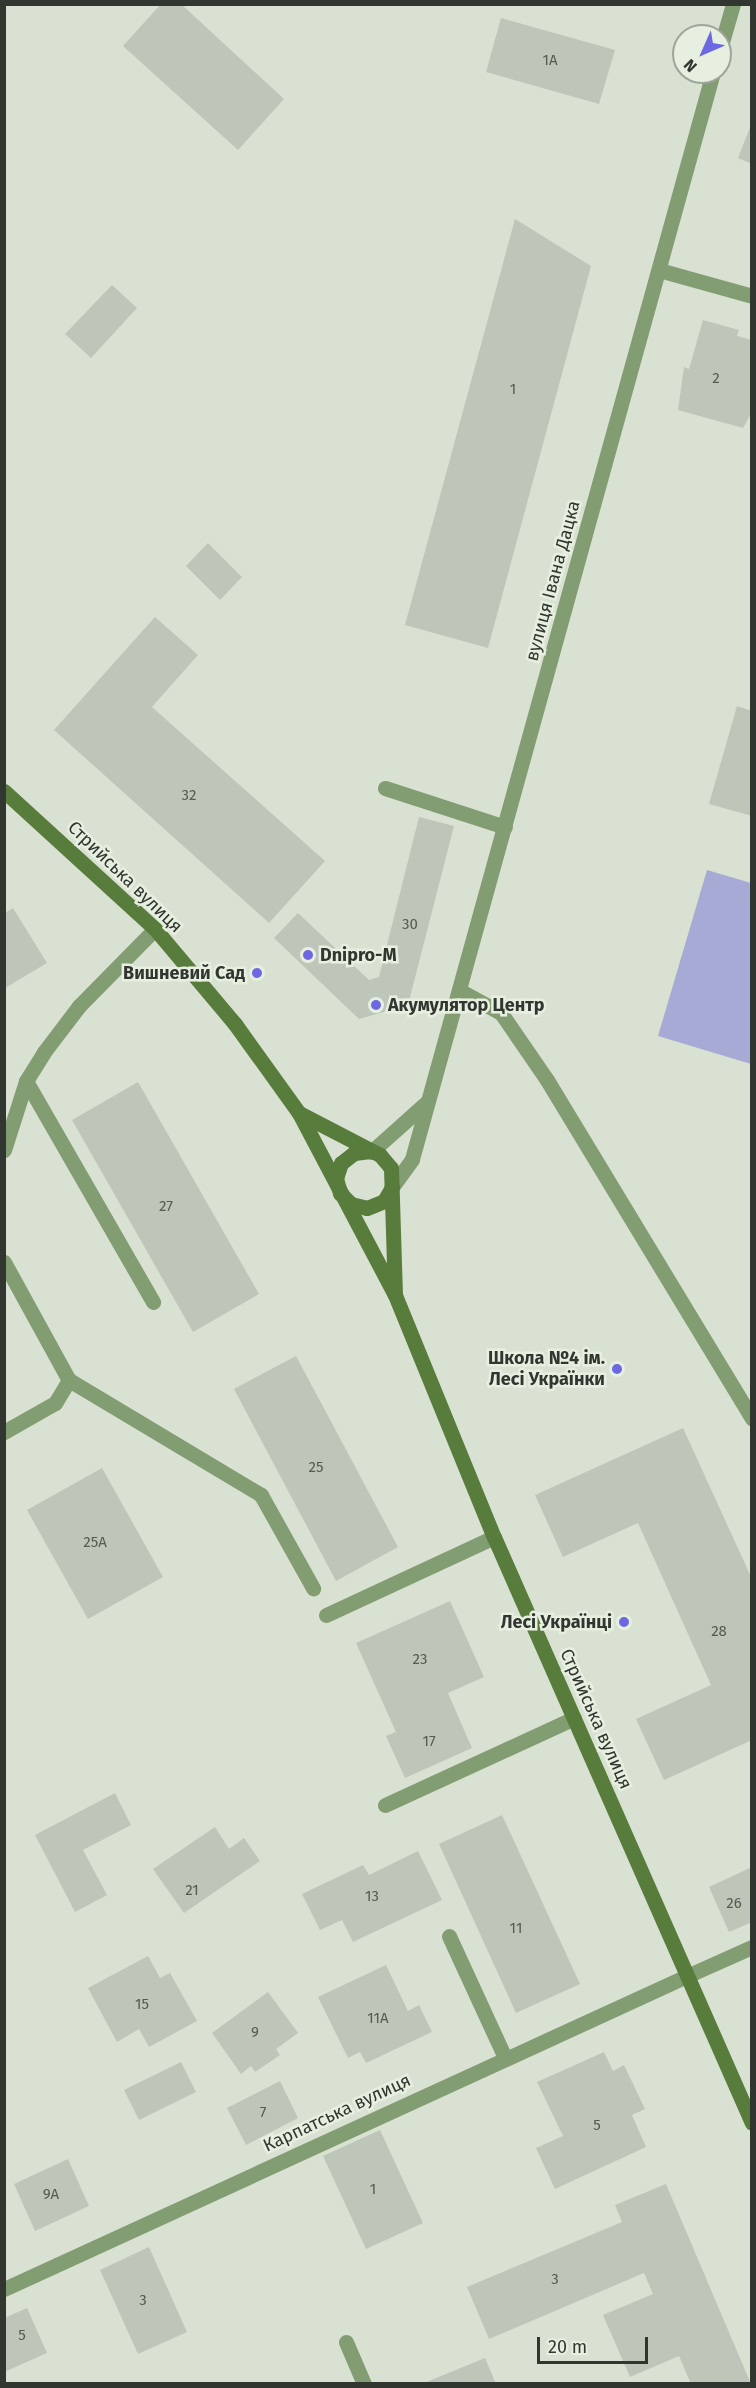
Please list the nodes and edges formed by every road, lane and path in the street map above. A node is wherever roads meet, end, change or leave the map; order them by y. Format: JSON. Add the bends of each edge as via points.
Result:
{"nodes":[{"id":1,"x":733,"y":4,"type":"edge"},
{"id":2,"x":727,"y":24,"type":"edge"},
{"id":3,"x":710,"y":84,"type":"edge"},
{"id":4,"x":659,"y":270,"type":"junction"},
{"id":5,"x":752,"y":296,"type":"edge"},
{"id":6,"x":385,"y":788,"type":"dead end"},
{"id":7,"x":4,"y":792,"type":"edge"},
{"id":8,"x":505,"y":827,"type":"junction"},
{"id":9,"x":155,"y":929,"type":"junction"},
{"id":10,"x":459,"y":990,"type":"junction"},
{"id":11,"x":26,"y":1081,"type":"junction"},
{"id":12,"x":428,"y":1101,"type":"junction"},
{"id":13,"x":299,"y":1113,"type":"junction"},
{"id":14,"x":4,"y":1150,"type":"edge"},
{"id":15,"x":371,"y":1152,"type":"junction"},
{"id":16,"x":392,"y":1186,"type":"junction"},
{"id":17,"x":339,"y":1193,"type":"junction"},
{"id":18,"x":4,"y":1262,"type":"edge"},
{"id":19,"x":395,"y":1295,"type":"junction"},
{"id":20,"x":153,"y":1302,"type":"dead end"},
{"id":21,"x":69,"y":1380,"type":"junction"},
{"id":22,"x":752,"y":1419,"type":"edge"},
{"id":23,"x":4,"y":1432,"type":"edge"},
{"id":24,"x":494,"y":1537,"type":"junction"},
{"id":25,"x":313,"y":1588,"type":"dead end"},
{"id":26,"x":326,"y":1616,"type":"dead end"},
{"id":27,"x":574,"y":1718,"type":"junction"},
{"id":28,"x":385,"y":1804,"type":"dead end"},
{"id":29,"x":449,"y":1936,"type":"dead end"},
{"id":30,"x":752,"y":1947,"type":"edge"},
{"id":31,"x":689,"y":1975,"type":"junction"},
{"id":32,"x":505,"y":2058,"type":"junction"},
{"id":33,"x":752,"y":2123,"type":"edge"},
{"id":34,"x":4,"y":2289,"type":"edge"},
{"id":35,"x":346,"y":2342,"type":"dead end"},
{"id":36,"x":363,"y":2384,"type":"edge"}],
"edges":[{"from":1,"to":2,"type":"street"},
{"from":3,"to":4,"type":"street","name":"вулиця Івана Дацка"},
{"from":4,"to":5,"type":"street"},
{"from":4,"to":8,"type":"street","name":"вулиця Івана Дацка"},
{"from":6,"to":8,"type":"street"},
{"from":7,"to":9,"type":"main road","name":"Стрийська вулиця"},
{"from":8,"to":10,"type":"street","name":"вулиця Івана Дацка"},
{"from":9,"to":11,"type":"street","via":[[79,1006]]},
{"from":9,"to":13,"type":"main road","name":"Стрийська вулиця","via":[[235,1024]]},
{"from":10,"to":12,"type":"street","name":"вулиця Івана Дацка"},
{"from":10,"to":22,"type":"street","via":[[501,1013],[547,1080]]},
{"from":11,"to":14,"type":"street"},
{"from":11,"to":20,"type":"street"},
{"from":12,"to":15,"type":"street"},
{"from":12,"to":16,"type":"street","name":"вулиця Івана Дацка","via":[[412,1159]]},
{"from":13,"to":15,"type":"main road","name":"Стрийська вулиця"},
{"from":13,"to":17,"type":"main road","name":"Стрийська вулиця"},
{"from":15,"to":16,"type":"main road","name":"Стрийська вулиця","via":[[391,1168]]},
{"from":15,"to":17,"type":"main road","via":[[354,1153],[341,1163],[336,1178]]},
{"from":16,"to":17,"type":"main road","via":[[384,1201],[367,1208],[351,1204]]},
{"from":16,"to":19,"type":"main road","name":"Стрийська вулиця"},
{"from":17,"to":19,"type":"main road","name":"Стрийська вулиця"},
{"from":18,"to":21,"type":"street"},
{"from":19,"to":24,"type":"main road","name":"Стрийська вулиця"},
{"from":21,"to":23,"type":"street","via":[[55,1403]]},
{"from":21,"to":25,"type":"street","via":[[261,1495]]},
{"from":24,"to":26,"type":"street"},
{"from":24,"to":27,"type":"main road","name":"Стрийська вулиця"},
{"from":27,"to":28,"type":"street"},
{"from":27,"to":31,"type":"main road","name":"Стрийська вулиця"},
{"from":29,"to":32,"type":"street"},
{"from":30,"to":31,"type":"street","name":"Карпатська вулиця"},
{"from":31,"to":32,"type":"street","name":"Карпатська вулиця"},
{"from":31,"to":33,"type":"main road","name":"Стрийська вулиця"},
{"from":32,"to":34,"type":"street","name":"Карпатська вулиця"},
{"from":35,"to":36,"type":"street"}]}
